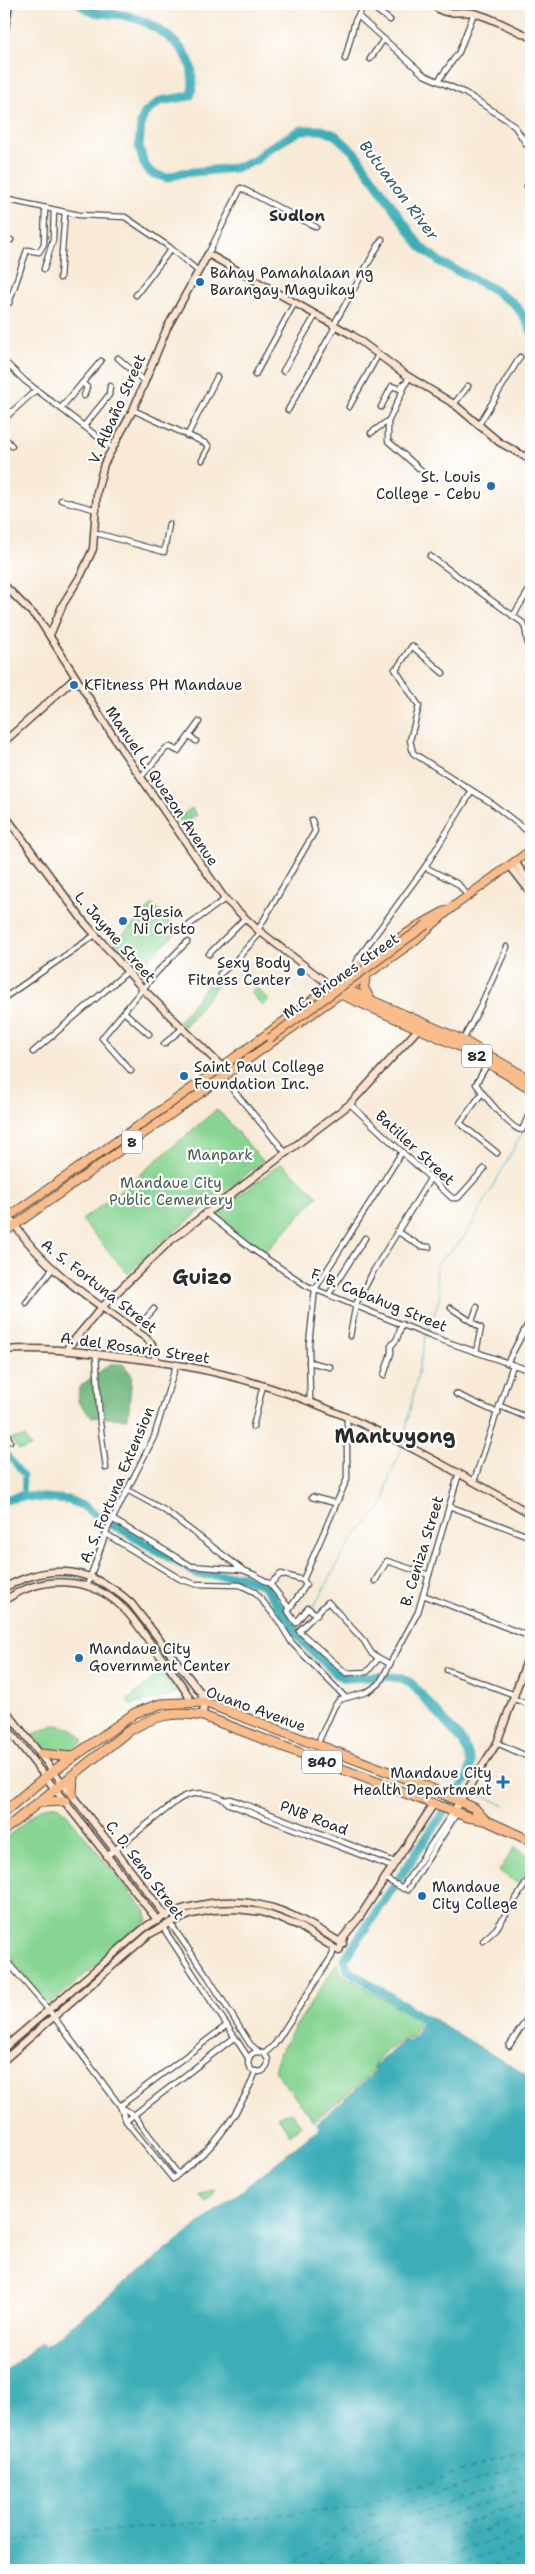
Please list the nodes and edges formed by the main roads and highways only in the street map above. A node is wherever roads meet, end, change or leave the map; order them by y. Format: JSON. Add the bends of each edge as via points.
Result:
{"nodes":[{"id":1,"x":531,"y":850,"type":"edge"},
{"id":2,"x":454,"y":906,"type":"junction"},
{"id":3,"x":366,"y":976,"type":"junction"},
{"id":4,"x":336,"y":983,"type":"junction"},
{"id":5,"x":329,"y":988,"type":"junction"},
{"id":6,"x":343,"y":992,"type":"junction"},
{"id":7,"x":319,"y":996,"type":"junction"},
{"id":8,"x":354,"y":1002,"type":"junction"},
{"id":9,"x":373,"y":1002,"type":"junction"},
{"id":10,"x":327,"y":1004,"type":"junction"},
{"id":11,"x":422,"y":1025,"type":"junction"},
{"id":12,"x":268,"y":1039,"type":"junction"},
{"id":13,"x":236,"y":1056,"type":"junction"},
{"id":14,"x":241,"y":1064,"type":"junction"},
{"id":15,"x":531,"y":1080,"type":"edge"},
{"id":16,"x":531,"y":1089,"type":"edge"},
{"id":17,"x":6,"y":1218,"type":"edge"},
{"id":18,"x":4,"y":1233,"type":"edge"},
{"id":19,"x":41,"y":1754,"type":"road end"},
{"id":20,"x":72,"y":1757,"type":"junction"},
{"id":21,"x":73,"y":1776,"type":"junction"},
{"id":22,"x":39,"y":1802,"type":"junction"},
{"id":23,"x":4,"y":1812,"type":"edge"},
{"id":24,"x":486,"y":1820,"type":"junction"},
{"id":25,"x":4,"y":1830,"type":"edge"},
{"id":26,"x":531,"y":1841,"type":"edge"}],
"edges":[{"from":1,"to":2,"type":"main road","name":"M.C. Briones Street","number":"8"},
{"from":2,"to":3,"type":"main road","name":"M.C. Briones Street","number":"8","via":[[429,930]]},
{"from":2,"to":4,"type":"main road","name":"M.C. Briones Street","number":"8"},
{"from":2,"to":12,"type":"main road","name":"M.C. Briones Street","number":"8","bridge":true},
{"from":3,"to":6,"type":"main road","name":"M.C. Briones Street","number":"8"},
{"from":3,"to":9,"type":"main road","via":[[364,990]]},
{"from":4,"to":5,"type":"main road","name":"M.C. Briones Street","number":"8"},
{"from":4,"to":6,"type":"main road","number":"82"},
{"from":5,"to":6,"type":"main road","number":"82"},
{"from":5,"to":7,"type":"main road","name":"M.C. Briones Street","number":"8"},
{"from":6,"to":8,"type":"main road","number":"82"},
{"from":6,"to":9,"type":"main road","number":"82"},
{"from":6,"to":10,"type":"main road","name":"M.C. Briones Street","number":"8"},
{"from":7,"to":10,"type":"main road","via":[[326,998]]},
{"from":7,"to":13,"type":"main road","name":"M.C. Briones Street","number":"8"},
{"from":8,"to":10,"type":"main road"},
{"from":8,"to":11,"type":"main road","number":"82"},
{"from":9,"to":11,"type":"main road","number":"82"},
{"from":10,"to":14,"type":"main road","name":"M.C. Briones Street","number":"8"},
{"from":11,"to":15,"type":"main road","number":"82","via":[[463,1040]]},
{"from":11,"to":16,"type":"main road","number":"82"},
{"from":12,"to":13,"type":"main road","name":"M.C. Briones Street","number":"8"},
{"from":12,"to":14,"type":"main road","name":"M.C. Briones Street","number":"8"},
{"from":13,"to":17,"type":"main road","name":"M.C. Briones Street","number":"8"},
{"from":14,"to":18,"type":"main road","name":"M.C. Briones Street","number":"8"},
{"from":19,"to":20,"type":"highway"},
{"from":20,"to":23,"type":"highway","name":"Ouano Avenue","number":"840"},
{"from":20,"to":24,"type":"highway","name":"Ouano Avenue","number":"840","via":[[135,1713],[160,1704],[204,1702],[459,1799]]},
{"from":21,"to":22,"type":"highway","name":"Ouano Avenue","number":"840"},
{"from":21,"to":22,"type":"highway","via":[[68,1798]]},
{"from":21,"to":24,"type":"highway","name":"Ouano Avenue","number":"840","via":[[146,1720],[163,1714],[203,1716],[470,1818]]},
{"from":22,"to":25,"type":"highway","name":"Ouano Avenue","number":"840"},
{"from":24,"to":26,"type":"highway","number":"840"}]}
